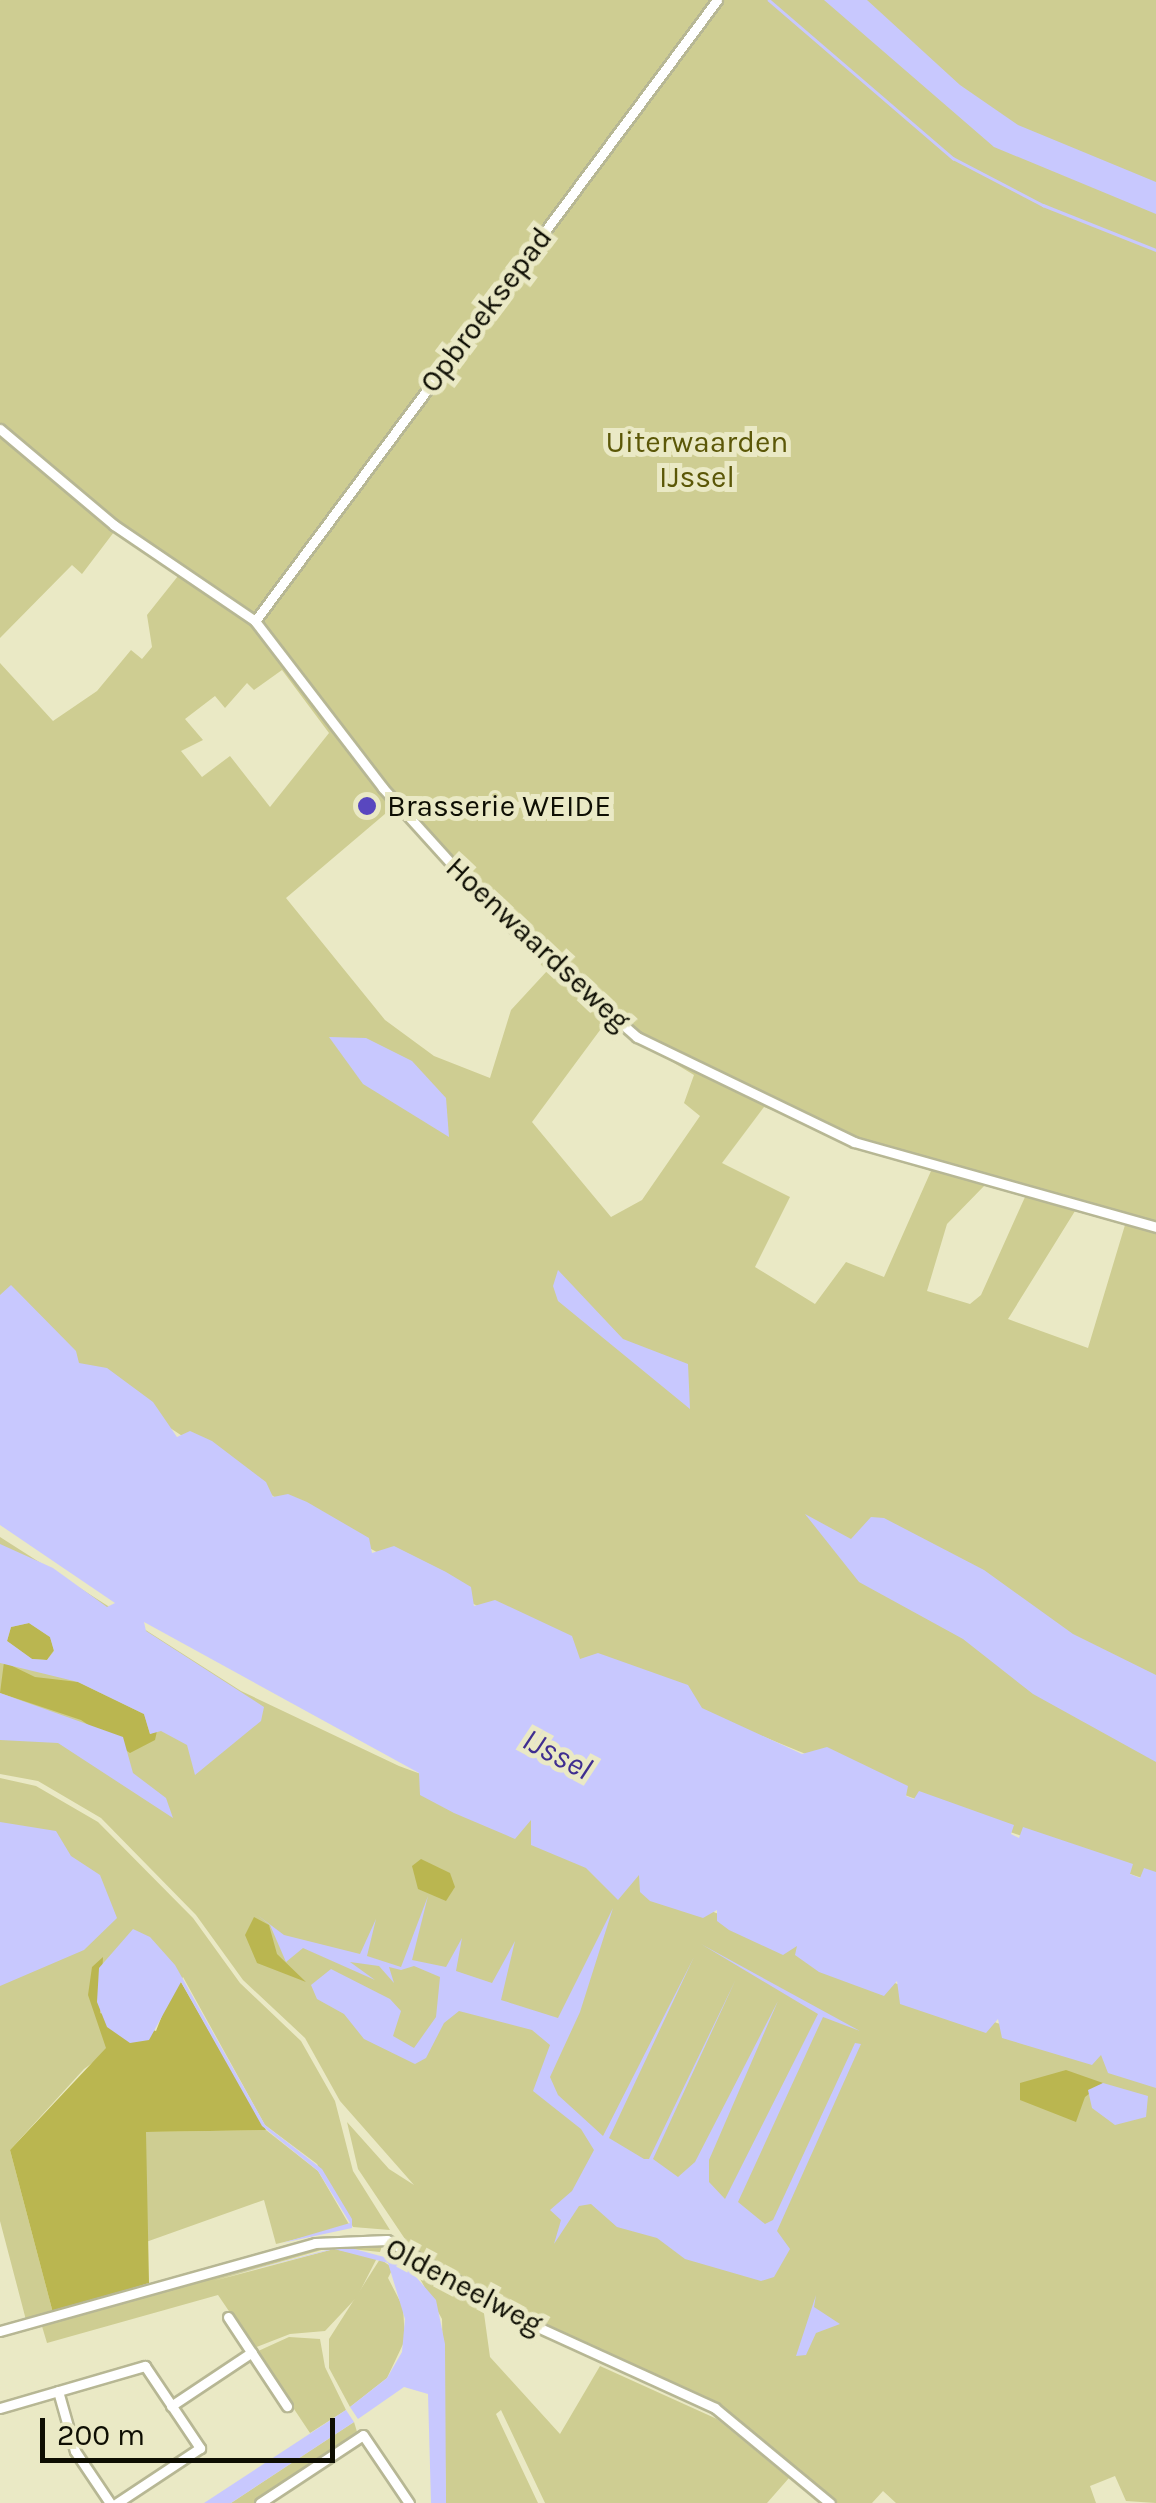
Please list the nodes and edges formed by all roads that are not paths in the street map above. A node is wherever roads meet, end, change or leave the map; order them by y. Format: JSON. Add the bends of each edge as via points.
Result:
{"nodes":[{"id":1,"x":717,"y":0,"type":"edge"},
{"id":2,"x":0,"y":429,"type":"edge"},
{"id":3,"x":255,"y":620,"type":"junction"},
{"id":4,"x":1156,"y":1226,"type":"edge"},
{"id":5,"x":228,"y":2317,"type":"dead end"},
{"id":6,"x":0,"y":2331,"type":"edge"},
{"id":7,"x":252,"y":2352,"type":"junction"},
{"id":8,"x":58,"y":2391,"type":"junction"},
{"id":9,"x":171,"y":2406,"type":"junction"},
{"id":10,"x":287,"y":2406,"type":"dead end"},
{"id":11,"x":0,"y":2408,"type":"edge"},
{"id":12,"x":113,"y":2503,"type":"edge"},
{"id":13,"x":260,"y":2503,"type":"edge"},
{"id":14,"x":409,"y":2503,"type":"edge"},
{"id":15,"x":830,"y":2503,"type":"edge"}],
"edges":[{"from":1,"to":3,"type":"street","name":"Opbroeksepad"},
{"from":2,"to":3,"type":"street","name":"Hoenwaardseweg","via":[[114,525]]},
{"from":3,"to":4,"type":"street","name":"Hoenwaardseweg","via":[[383,788],[496,912],[637,1037],[854,1142]]},
{"from":5,"to":7,"type":"street"},
{"from":6,"to":15,"type":"street","name":"Oldeneelweg","via":[[315,2243],[387,2240],[531,2324],[716,2408]]},
{"from":7,"to":9,"type":"street"},
{"from":7,"to":10,"type":"street"},
{"from":8,"to":9,"type":"street","via":[[145,2366]]},
{"from":8,"to":11,"type":"street"},
{"from":8,"to":12,"type":"street","via":[[75,2451]]},
{"from":9,"to":12,"type":"street","via":[[200,2448]]},
{"from":13,"to":14,"type":"street","via":[[363,2435]]}]}
